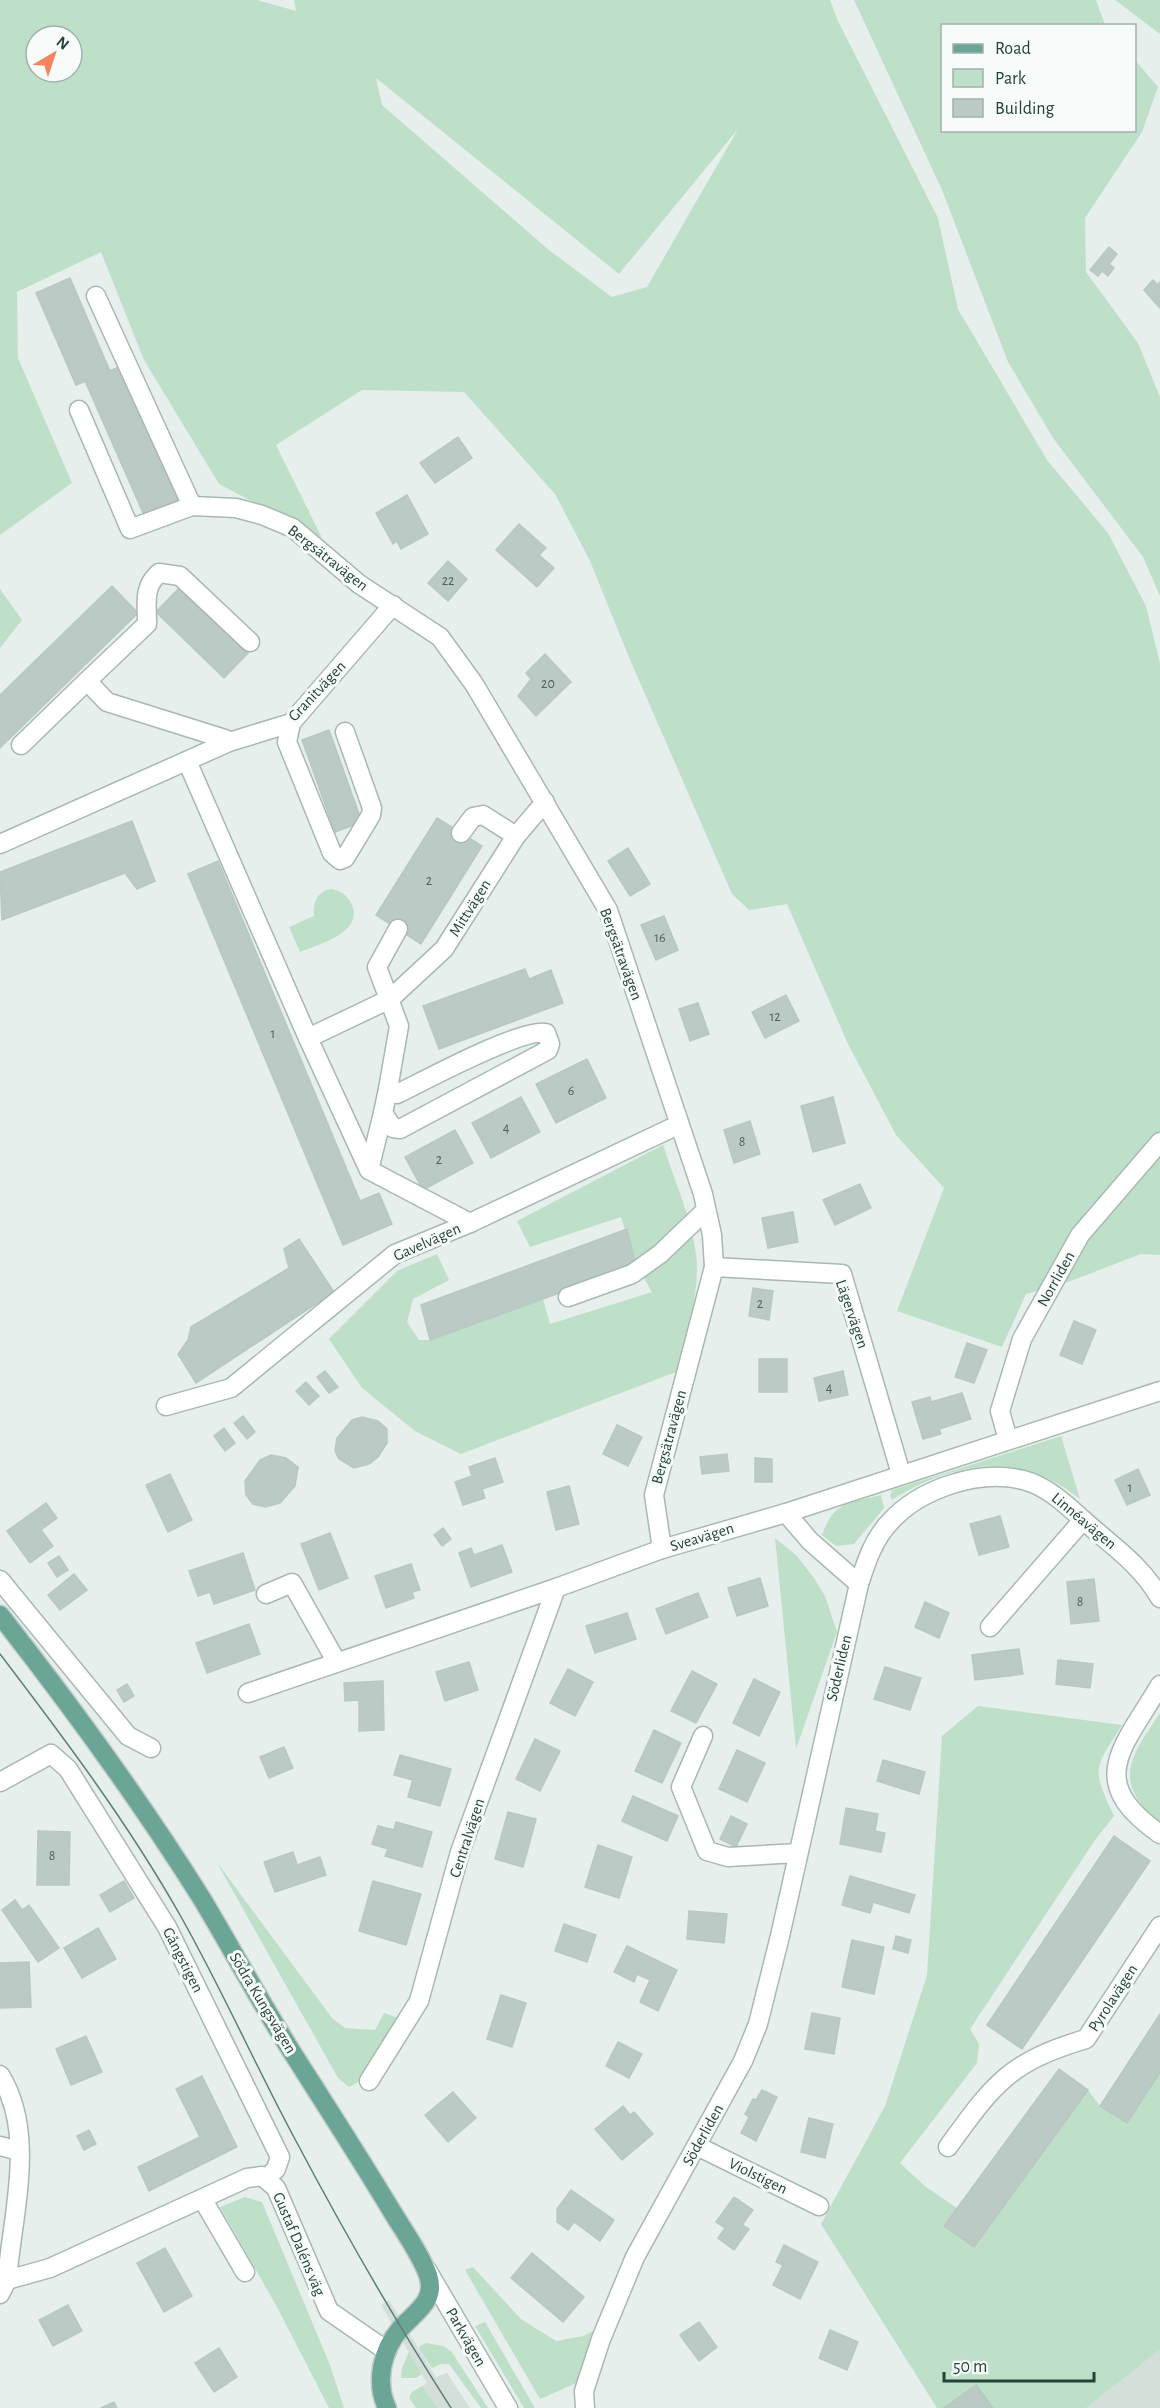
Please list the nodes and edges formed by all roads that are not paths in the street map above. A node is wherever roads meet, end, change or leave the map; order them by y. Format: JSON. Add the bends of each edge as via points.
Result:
{"nodes":[{"id":1,"x":96,"y":296,"type":"dead end"},
{"id":2,"x":79,"y":410,"type":"dead end"},
{"id":3,"x":192,"y":506,"type":"junction"},
{"id":4,"x":393,"y":605,"type":"junction"},
{"id":5,"x":250,"y":642,"type":"dead end"},
{"id":6,"x":87,"y":681,"type":"junction"},
{"id":7,"x":291,"y":723,"type":"junction"},
{"id":8,"x":345,"y":732,"type":"dead end"},
{"id":9,"x":229,"y":742,"type":"junction"},
{"id":10,"x":21,"y":745,"type":"dead end"},
{"id":11,"x":187,"y":762,"type":"junction"},
{"id":12,"x":545,"y":802,"type":"junction"},
{"id":13,"x":461,"y":833,"type":"dead end"},
{"id":14,"x":516,"y":836,"type":"junction"},
{"id":15,"x":0,"y":844,"type":"edge"},
{"id":16,"x":398,"y":929,"type":"dead end"},
{"id":17,"x":387,"y":1001,"type":"junction"},
{"id":18,"x":308,"y":1038,"type":"junction"},
{"id":19,"x":388,"y":1089,"type":"junction"},
{"id":20,"x":384,"y":1113,"type":"junction"},
{"id":21,"x":678,"y":1125,"type":"junction"},
{"id":22,"x":1160,"y":1142,"type":"edge"},
{"id":23,"x":369,"y":1170,"type":"junction"},
{"id":24,"x":706,"y":1210,"type":"junction"},
{"id":25,"x":471,"y":1223,"type":"junction"},
{"id":26,"x":714,"y":1267,"type":"junction"},
{"id":27,"x":568,"y":1297,"type":"dead end"},
{"id":28,"x":1160,"y":1391,"type":"edge"},
{"id":29,"x":166,"y":1406,"type":"dead end"},
{"id":30,"x":1008,"y":1440,"type":"junction"},
{"id":31,"x":901,"y":1474,"type":"junction"},
{"id":32,"x":786,"y":1513,"type":"junction"},
{"id":33,"x":1083,"y":1520,"type":"junction"},
{"id":34,"x":662,"y":1550,"type":"junction"},
{"id":35,"x":1154,"y":1574,"type":"edge"},
{"id":36,"x":0,"y":1580,"type":"edge"},
{"id":37,"x":859,"y":1584,"type":"junction"},
{"id":38,"x":556,"y":1588,"type":"junction"},
{"id":39,"x":266,"y":1594,"type":"dead end"},
{"id":40,"x":1160,"y":1598,"type":"edge"},
{"id":41,"x":0,"y":1615,"type":"edge"},
{"id":42,"x":990,"y":1627,"type":"dead end"},
{"id":43,"x":336,"y":1661,"type":"junction"},
{"id":44,"x":1160,"y":1685,"type":"edge"},
{"id":45,"x":248,"y":1693,"type":"dead end"},
{"id":46,"x":703,"y":1736,"type":"dead end"},
{"id":47,"x":151,"y":1748,"type":"dead end"},
{"id":48,"x":0,"y":1782,"type":"edge"},
{"id":49,"x":1160,"y":1834,"type":"edge"},
{"id":50,"x":798,"y":1852,"type":"junction"},
{"id":51,"x":1160,"y":1926,"type":"edge"},
{"id":52,"x":0,"y":2075,"type":"edge"},
{"id":53,"x":369,"y":2081,"type":"dead end"},
{"id":54,"x":0,"y":2146,"type":"edge"},
{"id":55,"x":697,"y":2146,"type":"junction"},
{"id":56,"x":948,"y":2147,"type":"dead end"},
{"id":57,"x":20,"y":2151,"type":"junction"},
{"id":58,"x":267,"y":2178,"type":"junction"},
{"id":59,"x":203,"y":2199,"type":"junction"},
{"id":60,"x":819,"y":2206,"type":"dead end"},
{"id":61,"x":424,"y":2266,"type":"junction"},
{"id":62,"x":245,"y":2272,"type":"dead end"},
{"id":63,"x":4,"y":2287,"type":"edge"},
{"id":64,"x":387,"y":2351,"type":"junction"},
{"id":65,"x":387,"y":2408,"type":"edge"},
{"id":66,"x":508,"y":2408,"type":"edge"},
{"id":67,"x":585,"y":2408,"type":"edge"}],
"edges":[{"from":1,"to":3,"type":"street"},
{"from":2,"to":3,"type":"street","name":"Bergsätravägen","via":[[130,529]]},
{"from":3,"to":4,"type":"street","name":"Bergsätravägen","via":[[236,508],[293,528],[359,584]]},
{"from":4,"to":7,"type":"street","name":"Granitvägen"},
{"from":4,"to":12,"type":"street","name":"Bergsätravägen","via":[[440,637],[474,684]]},
{"from":5,"to":6,"type":"street","via":[[180,576],[159,573],[146,590],[147,624]]},
{"from":6,"to":9,"type":"street","via":[[107,702]]},
{"from":6,"to":10,"type":"street"},
{"from":7,"to":8,"type":"street","via":[[287,742],[332,854],[340,860],[362,831],[372,808]]},
{"from":7,"to":9,"type":"street","name":"Granitvägen"},
{"from":9,"to":11,"type":"street","name":"Granitvägen"},
{"from":11,"to":15,"type":"street","name":"Granitvägen"},
{"from":11,"to":18,"type":"street"},
{"from":12,"to":14,"type":"street","name":"Mittvägen"},
{"from":12,"to":21,"type":"street","name":"Bergsätravägen","via":[[608,910]]},
{"from":13,"to":14,"type":"street","via":[[473,817],[483,815]]},
{"from":14,"to":17,"type":"street","name":"Mittvägen","via":[[444,949]]},
{"from":16,"to":17,"type":"street","via":[[377,967]]},
{"from":17,"to":18,"type":"street","name":"Mittvägen"},
{"from":17,"to":19,"type":"street","via":[[399,1026]]},
{"from":18,"to":23,"type":"street"},
{"from":19,"to":20,"type":"street"},
{"from":19,"to":20,"type":"street","via":[[397,1094],[526,1036],[540,1032],[550,1039],[548,1050],[410,1125],[393,1128]]},
{"from":20,"to":23,"type":"street"},
{"from":21,"to":24,"type":"street","name":"Bergsätravägen"},
{"from":21,"to":25,"type":"street","name":"Gavelvägen"},
{"from":22,"to":30,"type":"street","name":"Norrliden","via":[[1080,1235],[1022,1339],[1000,1411]]},
{"from":23,"to":25,"type":"street"},
{"from":24,"to":26,"type":"street","name":"Bergsätravägen"},
{"from":24,"to":27,"type":"street","via":[[660,1254],[632,1274]]},
{"from":25,"to":29,"type":"street","name":"Gavelvägen","via":[[395,1254],[231,1388]]},
{"from":26,"to":31,"type":"street","name":"Lägervägen","via":[[842,1274]]},
{"from":26,"to":34,"type":"street","name":"Bergsätravägen","via":[[654,1495]]},
{"from":28,"to":30,"type":"street","name":"Sveavägen"},
{"from":30,"to":31,"type":"street","name":"Sveavägen"},
{"from":31,"to":32,"type":"street","name":"Sveavägen"},
{"from":32,"to":34,"type":"street","name":"Sveavägen"},
{"from":32,"to":37,"type":"street","via":[[805,1536]]},
{"from":33,"to":35,"type":"street","name":"Linnéavägen"},
{"from":33,"to":37,"type":"street","name":"Linnéavägen","via":[[1048,1491],[1024,1480],[978,1478],[956,1484],[919,1498],[889,1524],[867,1560]]},
{"from":33,"to":42,"type":"street"},
{"from":34,"to":38,"type":"street","name":"Sveavägen"},
{"from":35,"to":40,"type":"street","name":"Linnéavägen"},
{"from":36,"to":47,"type":"street","via":[[128,1736]]},
{"from":37,"to":50,"type":"street","name":"Söderliden"},
{"from":38,"to":43,"type":"street","name":"Sveavägen"},
{"from":38,"to":53,"type":"street","name":"Centralvägen","via":[[460,1852],[419,2001]]},
{"from":39,"to":43,"type":"street","via":[[292,1583]]},
{"from":41,"to":61,"type":"main road","name":"Södra Kungsvägen","via":[[140,1804]]},
{"from":43,"to":45,"type":"street","name":"Sveavägen"},
{"from":44,"to":49,"type":"street","via":[[1120,1754],[1116,1768],[1117,1786],[1124,1803]]},
{"from":46,"to":50,"type":"street","via":[[681,1787],[707,1851],[729,1857]]},
{"from":48,"to":58,"type":"street","name":"Gångstigen","via":[[51,1754],[68,1769],[167,1927],[280,2157]]},
{"from":50,"to":55,"type":"street","name":"Söderliden","via":[[758,2024],[743,2061]]},
{"from":51,"to":56,"type":"street","name":"Pyrolavägen","via":[[1086,2039],[1051,2049],[1011,2070],[989,2091]]},
{"from":52,"to":57,"type":"street","via":[[14,2108]]},
{"from":54,"to":57,"type":"street"},
{"from":55,"to":60,"type":"street","name":"Violstigen"},
{"from":55,"to":67,"type":"street","name":"Söderliden","via":[[635,2257],[601,2339],[584,2391]]},
{"from":57,"to":63,"type":"street"},
{"from":58,"to":59,"type":"street","name":"Gustaf Daléns väg","via":[[247,2178]]},
{"from":58,"to":64,"type":"street","name":"Gustaf Daléns väg","via":[[276,2188],[329,2311]]},
{"from":59,"to":62,"type":"street"},
{"from":59,"to":63,"type":"street","name":"Gustaf Daléns väg"},
{"from":61,"to":64,"type":"main road","name":"Södra Kungsvägen","via":[[430,2294]]},
{"from":61,"to":66,"type":"street","name":"Parkvägen"},
{"from":64,"to":65,"type":"main road","name":"Södra Kungsvägen","via":[[381,2377]]}]}
